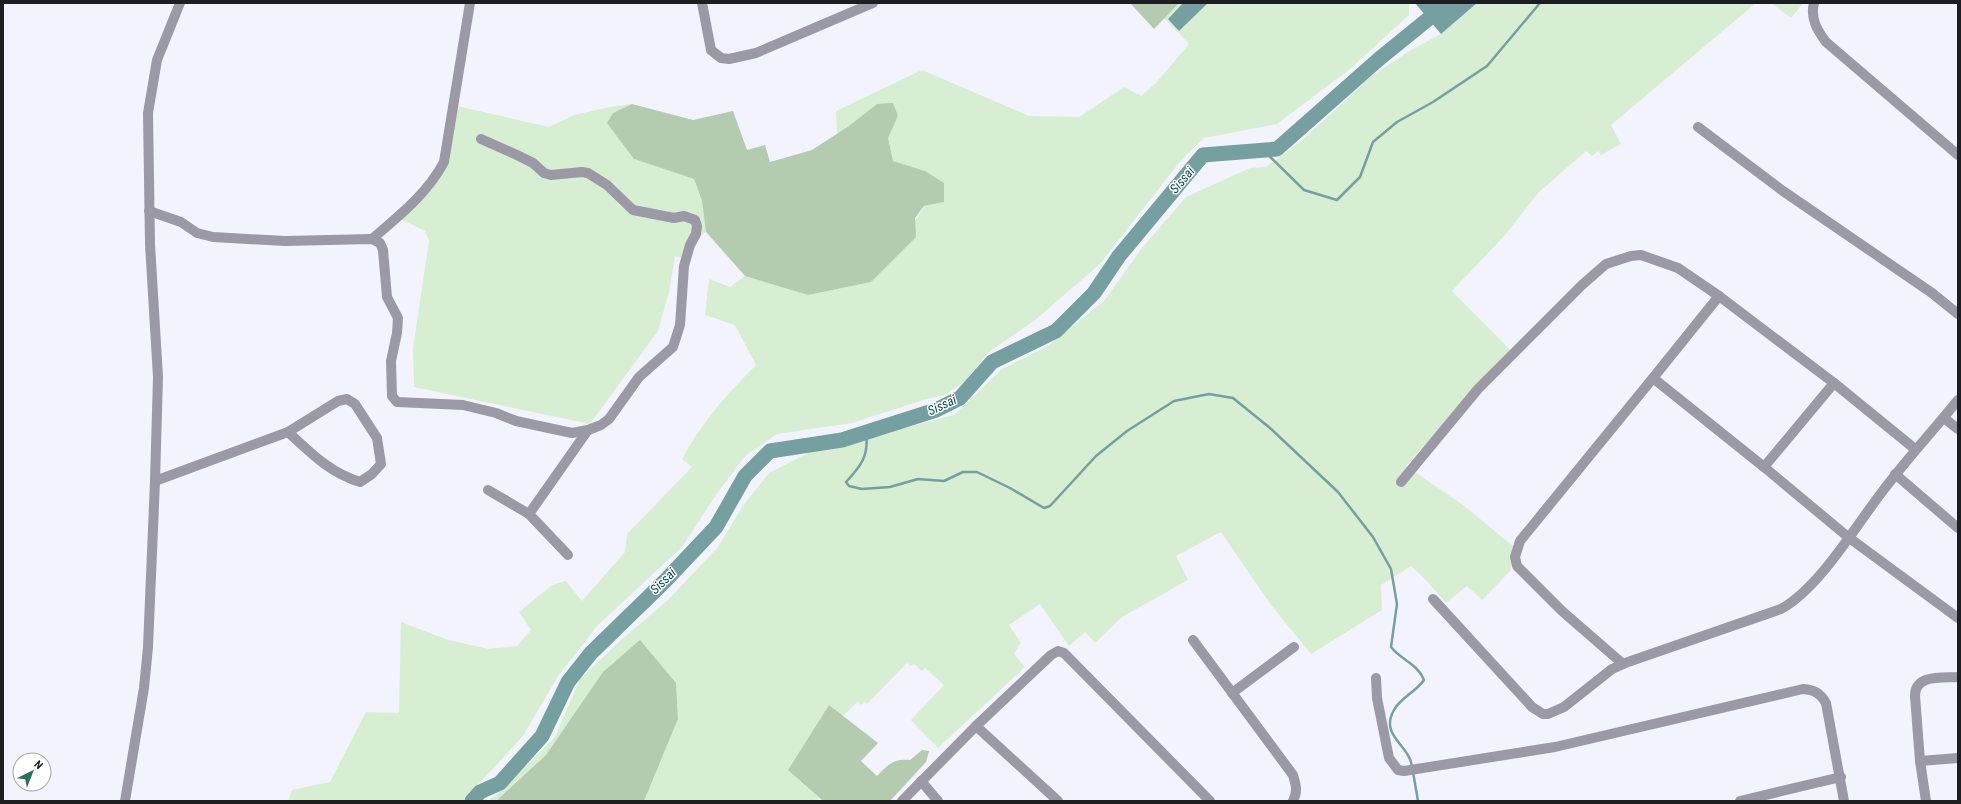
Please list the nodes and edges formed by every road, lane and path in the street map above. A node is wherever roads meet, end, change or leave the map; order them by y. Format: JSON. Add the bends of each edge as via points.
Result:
{"nodes":[{"id":1,"x":180,"y":3,"type":"edge"},
{"id":2,"x":470,"y":3,"type":"edge"},
{"id":3,"x":702,"y":3,"type":"edge"},
{"id":4,"x":873,"y":3,"type":"edge"},
{"id":5,"x":1814,"y":3,"type":"edge"},
{"id":6,"x":1698,"y":127,"type":"dead end"},
{"id":7,"x":481,"y":139,"type":"dead end"},
{"id":8,"x":1958,"y":155,"type":"edge"},
{"id":9,"x":149,"y":211,"type":"junction"},
{"id":10,"x":372,"y":239,"type":"junction"},
{"id":11,"x":1719,"y":296,"type":"junction"},
{"id":12,"x":1958,"y":314,"type":"edge"},
{"id":13,"x":1653,"y":378,"type":"junction"},
{"id":14,"x":1834,"y":383,"type":"junction"},
{"id":15,"x":1958,"y":400,"type":"edge"},
{"id":16,"x":1944,"y":418,"type":"junction"},
{"id":17,"x":1958,"y":429,"type":"edge"},
{"id":18,"x":588,"y":430,"type":"junction"},
{"id":19,"x":288,"y":432,"type":"junction"},
{"id":20,"x":1915,"y":449,"type":"junction"},
{"id":21,"x":1764,"y":468,"type":"junction"},
{"id":22,"x":1895,"y":474,"type":"junction"},
{"id":23,"x":155,"y":481,"type":"junction"},
{"id":24,"x":1401,"y":482,"type":"dead end"},
{"id":25,"x":488,"y":490,"type":"dead end"},
{"id":26,"x":529,"y":514,"type":"junction"},
{"id":27,"x":1958,"y":528,"type":"edge"},
{"id":28,"x":1848,"y":537,"type":"junction"},
{"id":29,"x":568,"y":555,"type":"dead end"},
{"id":30,"x":1433,"y":599,"type":"dead end"},
{"id":31,"x":1958,"y":618,"type":"edge"},
{"id":32,"x":1193,"y":640,"type":"dead end"},
{"id":33,"x":1294,"y":647,"type":"dead end"},
{"id":34,"x":1623,"y":664,"type":"junction"},
{"id":35,"x":1958,"y":677,"type":"edge"},
{"id":36,"x":1376,"y":678,"type":"dead end"},
{"id":37,"x":1232,"y":693,"type":"junction"},
{"id":38,"x":976,"y":726,"type":"junction"},
{"id":39,"x":1958,"y":758,"type":"edge"},
{"id":40,"x":1920,"y":761,"type":"junction"},
{"id":41,"x":1841,"y":777,"type":"junction"},
{"id":42,"x":921,"y":781,"type":"junction"},
{"id":43,"x":125,"y":801,"type":"edge"},
{"id":44,"x":902,"y":801,"type":"edge"},
{"id":45,"x":938,"y":801,"type":"edge"},
{"id":46,"x":1058,"y":801,"type":"edge"},
{"id":47,"x":1210,"y":801,"type":"edge"},
{"id":48,"x":1293,"y":801,"type":"edge"},
{"id":49,"x":1740,"y":801,"type":"edge"},
{"id":50,"x":1844,"y":801,"type":"edge"},
{"id":51,"x":1926,"y":801,"type":"edge"}],
"edges":[{"from":1,"to":9,"type":"street","via":[[157,60],[148,113]]},
{"from":2,"to":10,"type":"street","via":[[444,162],[422,194]]},
{"from":3,"to":4,"type":"street","via":[[711,50],[721,58],[729,60],[756,53]]},
{"from":5,"to":8,"type":"street","via":[[1813,20],[1826,42]]},
{"from":6,"to":12,"type":"street","via":[[1783,191],[1926,289]]},
{"from":7,"to":18,"type":"street","via":[[522,158],[544,173],[588,173],[607,185],[633,210],[655,215],[691,217],[697,226],[684,266],[680,325],[673,347],[639,377],[609,419]]},
{"from":9,"to":10,"type":"street","via":[[180,222],[197,233],[213,237],[285,241]]},
{"from":9,"to":23,"type":"street","via":[[158,377]]},
{"from":10,"to":18,"type":"street","via":[[380,243],[383,250],[387,297],[398,318],[398,333],[391,361],[392,396],[395,400],[403,404],[463,405],[546,429],[572,433]]},
{"from":11,"to":13,"type":"street"},
{"from":11,"to":14,"type":"street"},
{"from":11,"to":24,"type":"street","via":[[1678,268],[1641,255],[1606,264],[1478,390]]},
{"from":13,"to":21,"type":"street"},
{"from":13,"to":34,"type":"street","via":[[1520,540],[1515,557],[1517,566],[1562,611]]},
{"from":14,"to":20,"type":"street"},
{"from":14,"to":21,"type":"street"},
{"from":15,"to":16,"type":"street"},
{"from":16,"to":17,"type":"street"},
{"from":16,"to":20,"type":"street"},
{"from":18,"to":26,"type":"street"},
{"from":19,"to":19,"type":"street","via":[[338,401],[347,399],[355,404],[377,438],[381,464],[360,482],[344,477],[322,463]]},
{"from":19,"to":23,"type":"street"},
{"from":20,"to":22,"type":"street"},
{"from":21,"to":28,"type":"street"},
{"from":22,"to":27,"type":"street"},
{"from":22,"to":28,"type":"street"},
{"from":23,"to":43,"type":"street","via":[[148,647],[144,688]]},
{"from":25,"to":26,"type":"street"},
{"from":26,"to":29,"type":"street"},
{"from":28,"to":31,"type":"street"},
{"from":28,"to":34,"type":"street","via":[[1813,583],[1792,603]]},
{"from":30,"to":34,"type":"street","via":[[1532,707],[1543,714],[1564,707],[1612,669]]},
{"from":32,"to":37,"type":"street"},
{"from":33,"to":37,"type":"street"},
{"from":35,"to":40,"type":"street","via":[[1925,680],[1916,685]]},
{"from":36,"to":41,"type":"street","via":[[1377,698],[1389,758],[1398,770],[1556,746],[1803,689],[1817,692],[1826,703]]},
{"from":37,"to":48,"type":"street","via":[[1293,775],[1297,787]]},
{"from":38,"to":42,"type":"street"},
{"from":38,"to":46,"type":"street"},
{"from":38,"to":47,"type":"street","via":[[1051,655],[1061,651]]},
{"from":39,"to":40,"type":"street"},
{"from":40,"to":51,"type":"street"},
{"from":41,"to":49,"type":"street"},
{"from":41,"to":50,"type":"street"},
{"from":42,"to":44,"type":"street"},
{"from":42,"to":45,"type":"street"}]}
